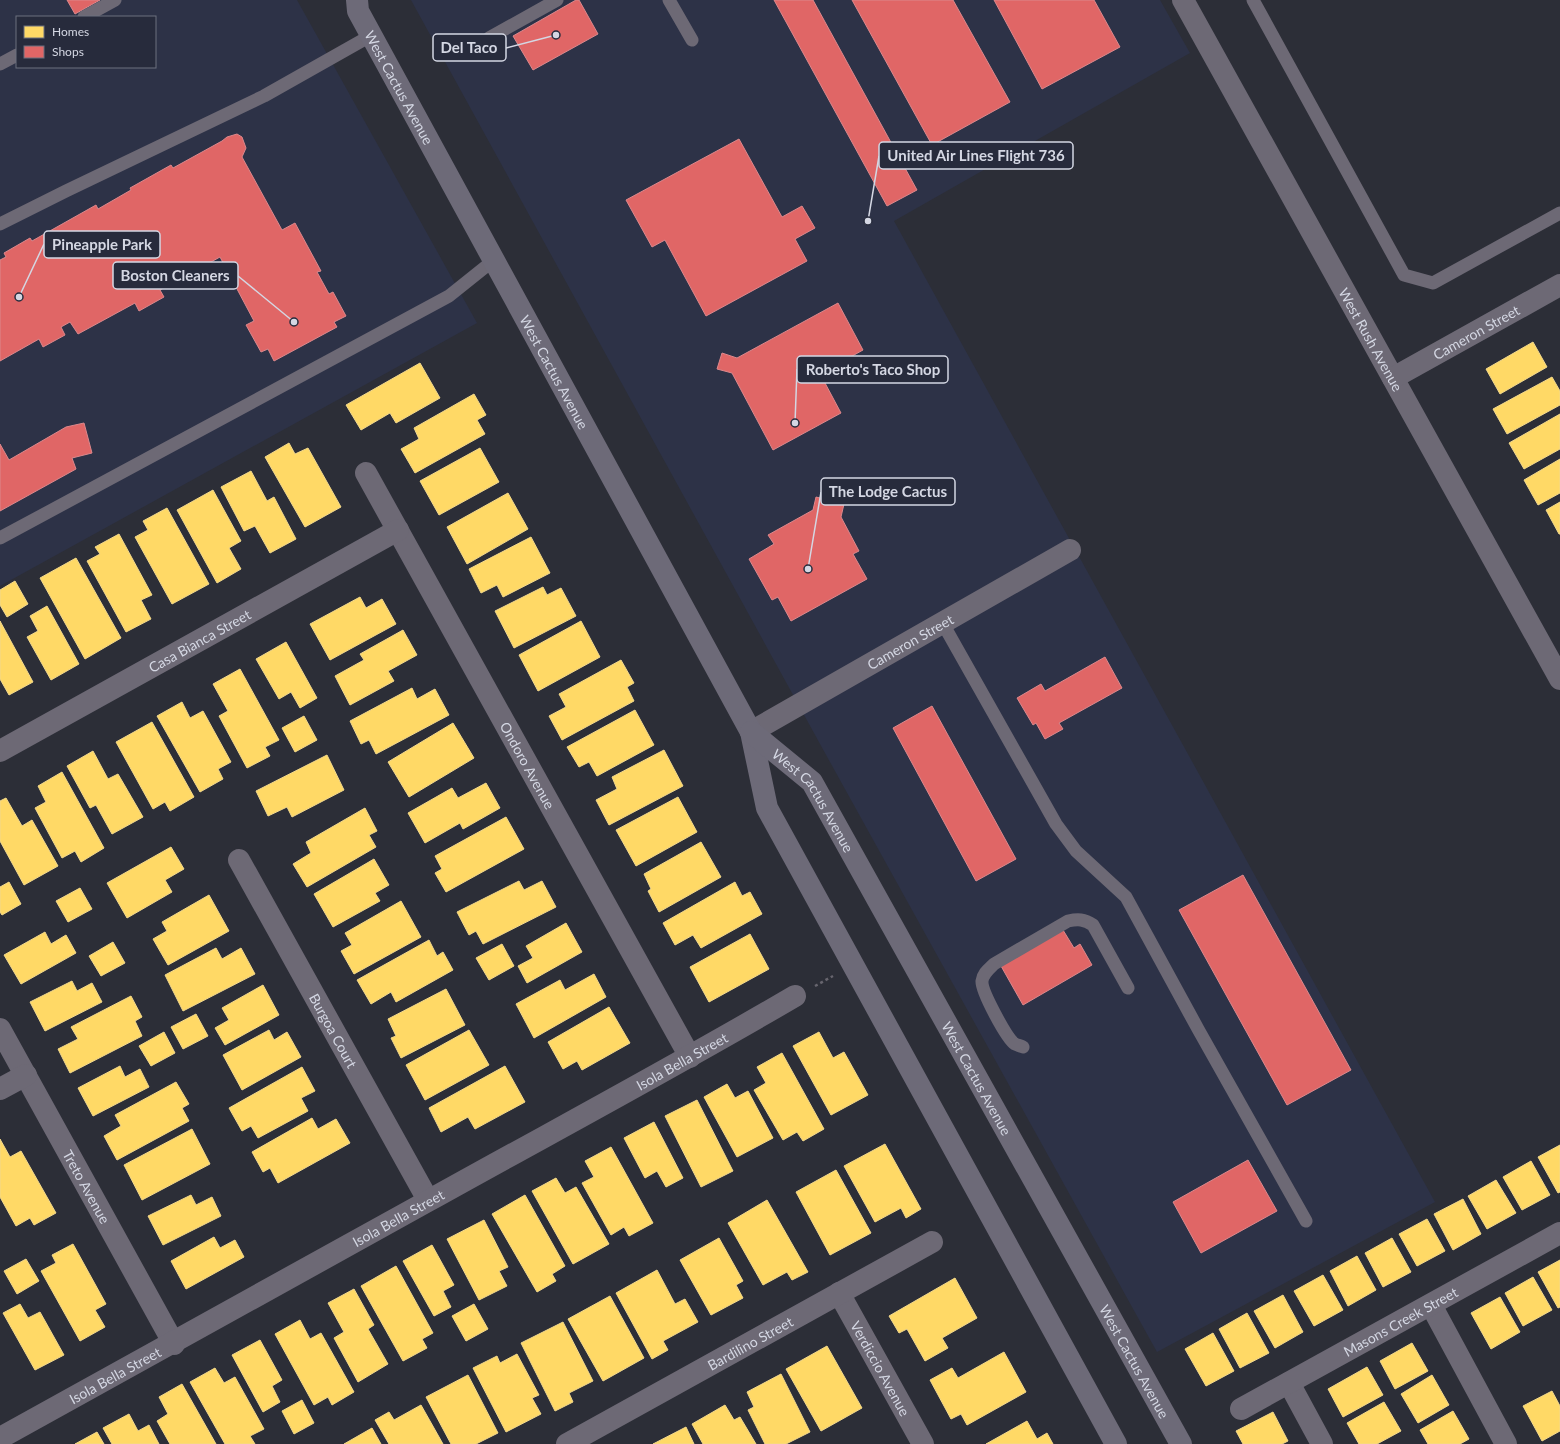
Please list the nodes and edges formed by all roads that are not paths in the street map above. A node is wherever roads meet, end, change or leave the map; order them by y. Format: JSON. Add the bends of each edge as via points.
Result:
{"nodes":[{"id":1,"x":115,"y":0,"type":"edge"},
{"id":2,"x":557,"y":0,"type":"edge"},
{"id":3,"x":669,"y":0,"type":"edge"},
{"id":4,"x":1183,"y":0,"type":"edge"},
{"id":5,"x":1253,"y":0,"type":"edge"},
{"id":6,"x":353,"y":4,"type":"edge"},
{"id":7,"x":86,"y":16,"type":"edge"},
{"id":8,"x":372,"y":35,"type":"junction"},
{"id":9,"x":489,"y":38,"type":"dead end"},
{"id":10,"x":692,"y":40,"type":"dead end"},
{"id":11,"x":16,"y":56,"type":"edge"},
{"id":12,"x":0,"y":64,"type":"edge"},
{"id":13,"x":1560,"y":213,"type":"edge"},
{"id":14,"x":0,"y":224,"type":"edge"},
{"id":15,"x":494,"y":260,"type":"junction"},
{"id":16,"x":1560,"y":285,"type":"edge"},
{"id":17,"x":1393,"y":378,"type":"junction"},
{"id":18,"x":366,"y":473,"type":"dead end"},
{"id":19,"x":398,"y":530,"type":"junction"},
{"id":20,"x":0,"y":538,"type":"edge"},
{"id":21,"x":1070,"y":550,"type":"dead end"},
{"id":22,"x":942,"y":622,"type":"junction"},
{"id":23,"x":1560,"y":679,"type":"edge"},
{"id":24,"x":751,"y":732,"type":"junction"},
{"id":25,"x":0,"y":752,"type":"edge"},
{"id":26,"x":239,"y":860,"type":"dead end"},
{"id":27,"x":1128,"y":988,"type":"dead end"},
{"id":28,"x":795,"y":996,"type":"dead end"},
{"id":29,"x":0,"y":1029,"type":"edge"},
{"id":30,"x":1023,"y":1047,"type":"dead end"},
{"id":31,"x":690,"y":1058,"type":"junction"},
{"id":32,"x":26,"y":1075,"type":"junction"},
{"id":33,"x":0,"y":1089,"type":"edge"},
{"id":34,"x":428,"y":1200,"type":"junction"},
{"id":35,"x":1306,"y":1221,"type":"dead end"},
{"id":36,"x":1560,"y":1233,"type":"edge"},
{"id":37,"x":932,"y":1242,"type":"dead end"},
{"id":38,"x":839,"y":1293,"type":"junction"},
{"id":39,"x":1431,"y":1305,"type":"junction"},
{"id":40,"x":174,"y":1344,"type":"junction"},
{"id":41,"x":1289,"y":1383,"type":"junction"},
{"id":42,"x":1241,"y":1409,"type":"dead end"},
{"id":43,"x":0,"y":1438,"type":"edge"},
{"id":44,"x":567,"y":1444,"type":"edge"},
{"id":45,"x":923,"y":1444,"type":"edge"},
{"id":46,"x":1116,"y":1444,"type":"edge"},
{"id":47,"x":1181,"y":1444,"type":"edge"},
{"id":48,"x":1322,"y":1444,"type":"edge"},
{"id":49,"x":1506,"y":1444,"type":"edge"}],
"edges":[{"from":1,"to":7,"type":"lane"},
{"from":2,"to":9,"type":"lane"},
{"from":3,"to":10,"type":"lane"},
{"from":4,"to":17,"type":"street","name":"West Rush Avenue"},
{"from":5,"to":13,"type":"lane","via":[[1404,275],[1433,283]]},
{"from":6,"to":8,"type":"main road","name":"West Cactus Avenue"},
{"from":8,"to":14,"type":"lane","via":[[264,96]]},
{"from":8,"to":15,"type":"main road","name":"West Cactus Avenue"},
{"from":11,"to":12,"type":"lane"},
{"from":15,"to":20,"type":"lane","via":[[449,296]]},
{"from":15,"to":24,"type":"main road","name":"West Cactus Avenue"},
{"from":16,"to":17,"type":"street","name":"Cameron Street"},
{"from":17,"to":23,"type":"street","name":"West Rush Avenue"},
{"from":18,"to":19,"type":"street","name":"Ondoro Avenue"},
{"from":19,"to":25,"type":"street","name":"Casa Bianca Street"},
{"from":19,"to":31,"type":"street","name":"Ondoro Avenue"},
{"from":21,"to":22,"type":"street","name":"Cameron Street"},
{"from":22,"to":24,"type":"street","name":"Cameron Street"},
{"from":22,"to":35,"type":"lane","via":[[1056,824],[1076,851],[1126,897]]},
{"from":24,"to":46,"type":"main road","name":"West Cactus Avenue","via":[[767,808]]},
{"from":24,"to":47,"type":"main road","name":"West Cactus Avenue","via":[[812,782]]},
{"from":26,"to":34,"type":"street","name":"Burgoa Court"},
{"from":27,"to":30,"type":"lane","via":[[1093,926],[1078,919],[1068,921],[994,964],[985,972],[982,982],[986,996],[1008,1037],[1014,1044]]},
{"from":28,"to":31,"type":"street","name":"Isola Bella Street"},
{"from":29,"to":32,"type":"street","name":"Treto Avenue"},
{"from":31,"to":34,"type":"street","name":"Isola Bella Street"},
{"from":32,"to":33,"type":"street"},
{"from":32,"to":40,"type":"street","name":"Treto Avenue"},
{"from":34,"to":40,"type":"street","name":"Isola Bella Street"},
{"from":36,"to":39,"type":"street","name":"Masons Creek Street"},
{"from":37,"to":38,"type":"street","name":"Bardilino Street"},
{"from":38,"to":44,"type":"street","name":"Bardilino Street"},
{"from":38,"to":45,"type":"street","name":"Verdiccio Avenue"},
{"from":39,"to":41,"type":"street","name":"Masons Creek Street"},
{"from":39,"to":49,"type":"street"},
{"from":40,"to":43,"type":"street","name":"Isola Bella Street"},
{"from":41,"to":42,"type":"street","name":"Masons Creek Street"},
{"from":41,"to":48,"type":"street"}]}
